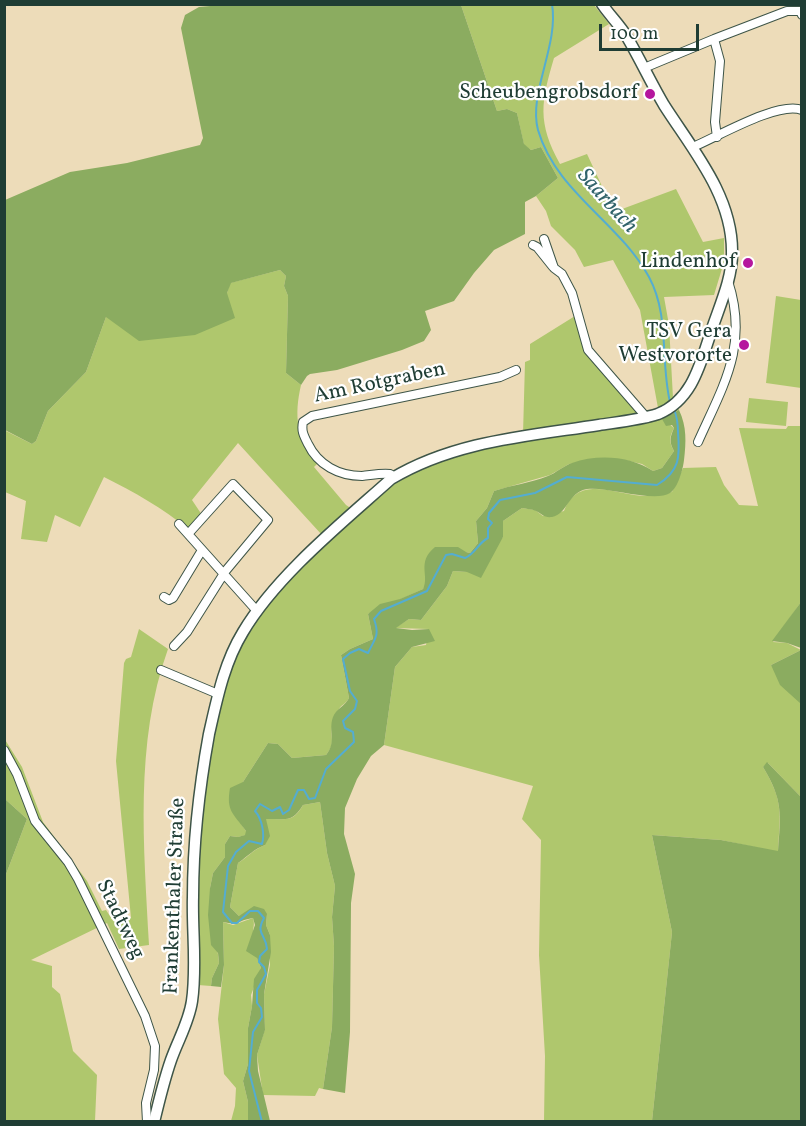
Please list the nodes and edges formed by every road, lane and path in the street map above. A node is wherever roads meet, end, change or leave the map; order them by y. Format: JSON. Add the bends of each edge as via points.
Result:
{"nodes":[{"id":1,"x":602,"y":4,"type":"edge"},
{"id":2,"x":801,"y":15,"type":"edge"},
{"id":3,"x":714,"y":39,"type":"junction"},
{"id":4,"x":644,"y":68,"type":"junction"},
{"id":5,"x":801,"y":110,"type":"edge"},
{"id":6,"x":717,"y":137,"type":"junction"},
{"id":7,"x":693,"y":147,"type":"junction"},
{"id":8,"x":544,"y":239,"type":"dead end"},
{"id":9,"x":533,"y":245,"type":"dead end"},
{"id":10,"x":554,"y":268,"type":"junction"},
{"id":11,"x":728,"y":279,"type":"junction"},
{"id":12,"x":516,"y":370,"type":"dead end"},
{"id":13,"x":648,"y":418,"type":"junction"},
{"id":14,"x":698,"y":442,"type":"dead end"},
{"id":15,"x":395,"y":477,"type":"junction"},
{"id":16,"x":179,"y":524,"type":"dead end"},
{"id":17,"x":189,"y":533,"type":"junction"},
{"id":18,"x":202,"y":550,"type":"junction"},
{"id":19,"x":223,"y":575,"type":"junction"},
{"id":20,"x":164,"y":597,"type":"dead end"},
{"id":21,"x":257,"y":611,"type":"junction"},
{"id":22,"x":174,"y":646,"type":"dead end"},
{"id":23,"x":161,"y":670,"type":"dead end"},
{"id":24,"x":218,"y":694,"type":"junction"},
{"id":25,"x":4,"y":750,"type":"edge"},
{"id":26,"x":147,"y":1122,"type":"edge"},
{"id":27,"x":153,"y":1122,"type":"edge"}],
"edges":[{"from":1,"to":4,"type":"main road"},
{"from":2,"to":3,"type":"street","via":[[800,11],[787,11]]},
{"from":3,"to":4,"type":"street"},
{"from":3,"to":6,"type":"street","via":[[720,61]]},
{"from":4,"to":7,"type":"main road"},
{"from":5,"to":6,"type":"street","via":[[783,108]]},
{"from":6,"to":7,"type":"street"},
{"from":7,"to":11,"type":"main road","via":[[726,211],[732,251]]},
{"from":8,"to":10,"type":"street"},
{"from":9,"to":10,"type":"street"},
{"from":10,"to":13,"type":"street","via":[[572,293],[588,350]]},
{"from":11,"to":13,"type":"main road","name":"Frankenthaler Straße","via":[[697,376],[669,410]]},
{"from":11,"to":14,"type":"street","via":[[734,301],[736,343],[730,370]]},
{"from":12,"to":15,"type":"street","name":"Am Rotgraben","via":[[500,377],[312,416],[303,422],[302,431],[310,449],[326,467],[361,476]]},
{"from":13,"to":15,"type":"main road","name":"Frankenthaler Straße","via":[[472,445],[429,459]]},
{"from":15,"to":21,"type":"main road","name":"Frankenthaler Straße","via":[[292,570]]},
{"from":16,"to":17,"type":"street"},
{"from":17,"to":18,"type":"street"},
{"from":17,"to":19,"type":"street","via":[[233,484],[268,520]]},
{"from":18,"to":19,"type":"street"},
{"from":18,"to":20,"type":"street","via":[[173,598]]},
{"from":19,"to":21,"type":"street"},
{"from":19,"to":22,"type":"street"},
{"from":21,"to":24,"type":"main road","name":"Frankenthaler Straße","via":[[231,657]]},
{"from":23,"to":24,"type":"street"},
{"from":24,"to":27,"type":"main road","name":"Frankenthaler Straße","via":[[195,822],[192,1003]]},
{"from":25,"to":26,"type":"street","name":"Stadtweg","via":[[35,821],[78,879],[148,1023],[155,1046]]}]}
